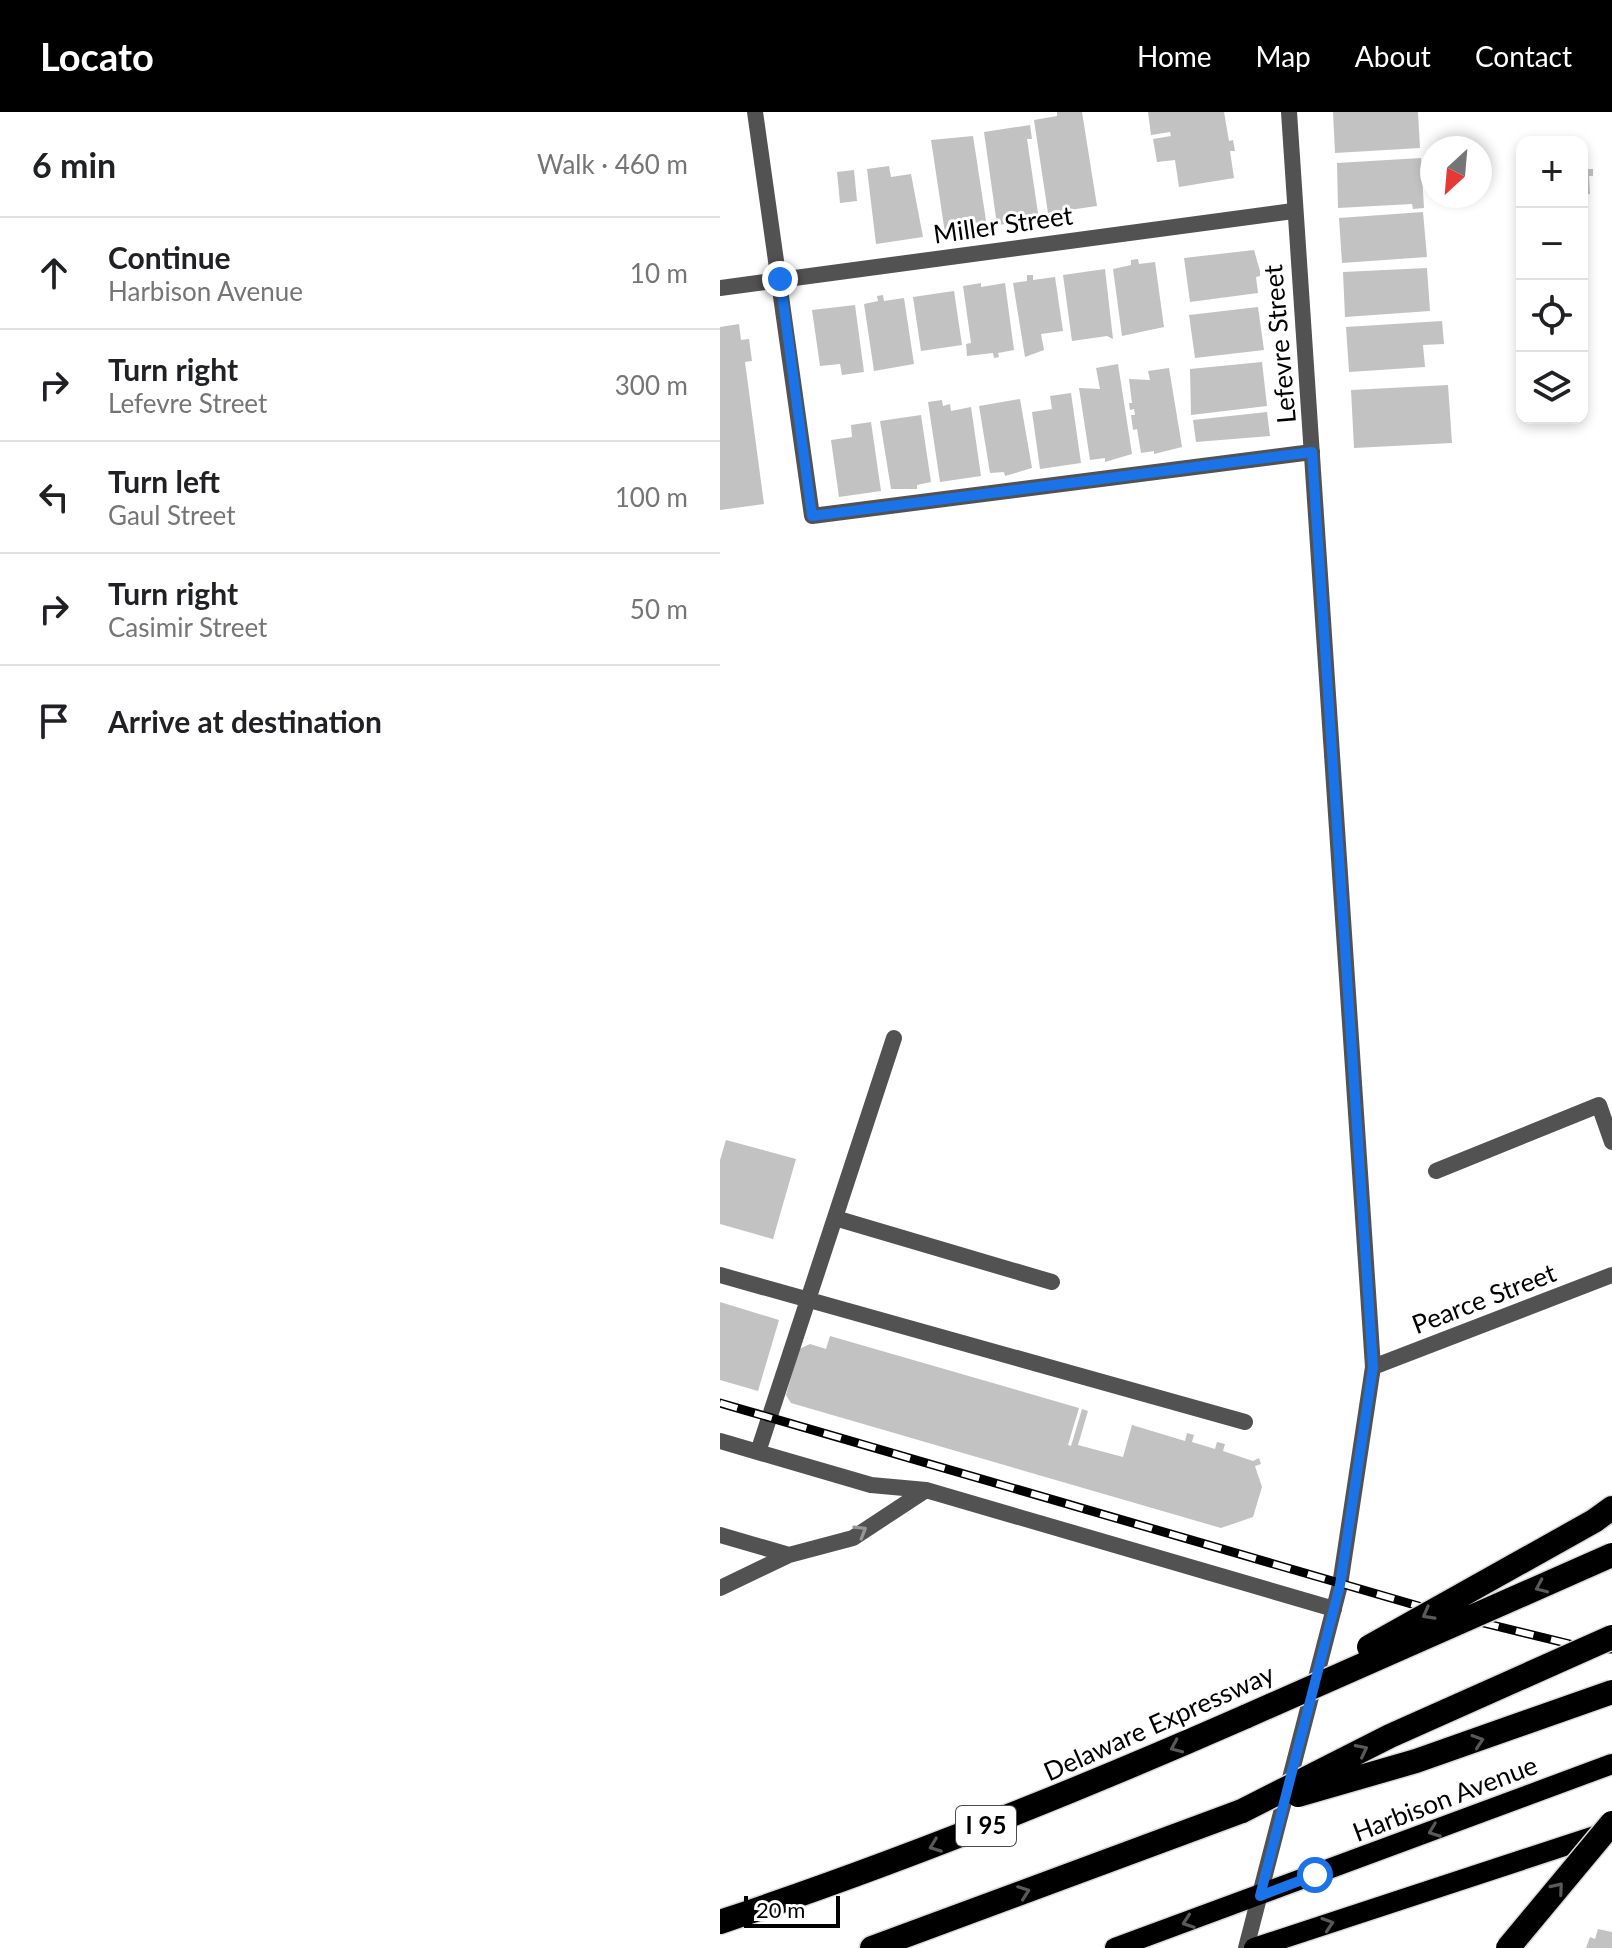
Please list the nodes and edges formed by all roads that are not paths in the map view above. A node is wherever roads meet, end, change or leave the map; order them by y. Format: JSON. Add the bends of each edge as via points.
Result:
{"nodes":[{"id":1,"x":755,"y":112,"type":"edge"},
{"id":2,"x":1289,"y":112,"type":"edge"},
{"id":3,"x":1293,"y":211,"type":"junction"},
{"id":4,"x":780,"y":279,"type":"junction"},
{"id":5,"x":720,"y":288,"type":"edge"},
{"id":6,"x":1312,"y":452,"type":"junction"},
{"id":7,"x":894,"y":1038,"type":"dead end"},
{"id":8,"x":1612,"y":1142,"type":"edge"},
{"id":9,"x":1436,"y":1171,"type":"dead end"},
{"id":10,"x":835,"y":1218,"type":"junction"},
{"id":11,"x":720,"y":1275,"type":"edge"},
{"id":12,"x":1612,"y":1275,"type":"edge"},
{"id":13,"x":1052,"y":1282,"type":"dead end"},
{"id":14,"x":808,"y":1300,"type":"junction"},
{"id":15,"x":1373,"y":1367,"type":"junction"},
{"id":16,"x":1245,"y":1422,"type":"dead end"},
{"id":17,"x":720,"y":1441,"type":"edge"},
{"id":18,"x":758,"y":1452,"type":"junction"},
{"id":19,"x":926,"y":1490,"type":"junction"},
{"id":20,"x":1603,"y":1514,"type":"edge"},
{"id":21,"x":720,"y":1535,"type":"edge"},
{"id":22,"x":789,"y":1555,"type":"junction"},
{"id":23,"x":1612,"y":1555,"type":"edge"},
{"id":24,"x":720,"y":1588,"type":"edge"},
{"id":25,"x":1334,"y":1609,"type":"junction"},
{"id":26,"x":1612,"y":1637,"type":"edge"},
{"id":27,"x":1612,"y":1692,"type":"edge"},
{"id":28,"x":1247,"y":1716,"type":"junction"},
{"id":29,"x":1612,"y":1764,"type":"edge"},
{"id":30,"x":1242,"y":1811,"type":"junction"},
{"id":31,"x":1612,"y":1823,"type":"edge"},
{"id":32,"x":1612,"y":1830,"type":"edge"},
{"id":33,"x":1260,"y":1896,"type":"junction"},
{"id":34,"x":720,"y":1922,"type":"edge"},
{"id":35,"x":872,"y":1948,"type":"edge"},
{"id":36,"x":1115,"y":1948,"type":"edge"},
{"id":37,"x":1246,"y":1948,"type":"edge"},
{"id":38,"x":1254,"y":1948,"type":"edge"},
{"id":39,"x":1508,"y":1948,"type":"edge"}],
"edges":[{"from":1,"to":4,"type":"street"},
{"from":2,"to":3,"type":"street","name":"Lefevre Street"},
{"from":3,"to":4,"type":"street","name":"Miller Street"},
{"from":3,"to":6,"type":"street","name":"Lefevre Street"},
{"from":4,"to":5,"type":"street","name":"Miller Street"},
{"from":4,"to":6,"type":"street","via":[[815,516]]},
{"from":6,"to":15,"type":"street","name":"Lefevre Street"},
{"from":7,"to":10,"type":"street"},
{"from":8,"to":9,"type":"street","via":[[1599,1105]]},
{"from":10,"to":13,"type":"street"},
{"from":10,"to":14,"type":"street"},
{"from":11,"to":14,"type":"street"},
{"from":12,"to":15,"type":"street","name":"Pearce Street"},
{"from":14,"to":16,"type":"street"},
{"from":14,"to":18,"type":"street"},
{"from":15,"to":25,"type":"street","name":"Lefevre Street"},
{"from":17,"to":18,"type":"street"},
{"from":18,"to":19,"type":"street","via":[[871,1485]]},
{"from":22,"to":19,"type":"street","one_way":true,"via":[[853,1538]]},
{"from":19,"to":25,"type":"street"},
{"from":20,"to":28,"type":"highway","one_way":true,"bridge":true},
{"from":21,"to":22,"type":"street"},
{"from":22,"to":24,"type":"street"},
{"from":23,"to":28,"type":"highway","name":"Delaware Expressway","number":"I 95","one_way":true,"bridge":true},
{"from":25,"to":33,"type":"street","name":"Lefevre Street"},
{"from":30,"to":26,"type":"highway","one_way":true,"bridge":true,"via":[[1390,1736]]},
{"from":30,"to":27,"type":"highway","one_way":true,"bridge":true,"via":[[1416,1761]]},
{"from":28,"to":34,"type":"highway","name":"Delaware Expressway","number":"I 95","one_way":true,"via":[[1070,1794],[859,1876]]},
{"from":29,"to":33,"type":"main road","name":"Harbison Avenue","one_way":true},
{"from":35,"to":30,"type":"highway","one_way":true},
{"from":39,"to":31,"type":"highway","one_way":true,"bridge":true},
{"from":38,"to":32,"type":"main road","one_way":true},
{"from":33,"to":36,"type":"main road","name":"Harbison Avenue","one_way":true},
{"from":33,"to":37,"type":"street","name":"Lefevre Street"}]}
